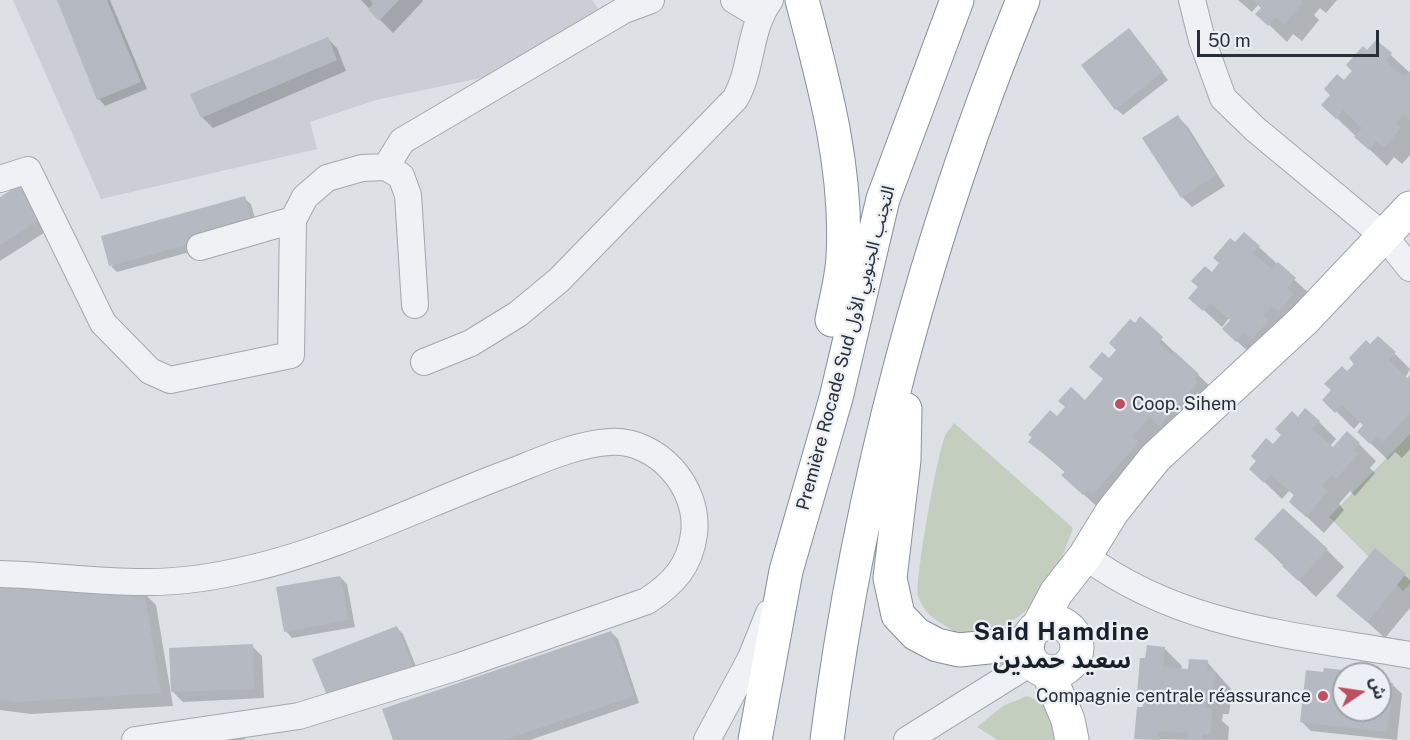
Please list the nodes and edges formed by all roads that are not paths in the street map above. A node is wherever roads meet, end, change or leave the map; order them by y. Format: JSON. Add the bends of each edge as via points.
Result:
{"nodes":[{"id":1,"x":651,"y":0,"type":"edge"},
{"id":2,"x":734,"y":0,"type":"edge"},
{"id":3,"x":802,"y":0,"type":"edge"},
{"id":4,"x":957,"y":0,"type":"edge"},
{"id":5,"x":1023,"y":0,"type":"edge"},
{"id":6,"x":1192,"y":0,"type":"edge"},
{"id":7,"x":765,"y":7,"type":"edge"},
{"id":8,"x":386,"y":167,"type":"junction"},
{"id":9,"x":0,"y":179,"type":"edge"},
{"id":10,"x":1410,"y":208,"type":"edge"},
{"id":11,"x":293,"y":220,"type":"junction"},
{"id":12,"x":1386,"y":237,"type":"junction"},
{"id":13,"x":200,"y":247,"type":"dead end"},
{"id":14,"x":1410,"y":268,"type":"edge"},
{"id":15,"x":415,"y":305,"type":"dead end"},
{"id":16,"x":424,"y":362,"type":"dead end"},
{"id":17,"x":899,"y":381,"type":"junction"},
{"id":18,"x":813,"y":478,"type":"junction"},
{"id":19,"x":1085,"y":556,"type":"junction"},
{"id":20,"x":786,"y":572,"type":"junction"},
{"id":21,"x":0,"y":574,"type":"edge"},
{"id":22,"x":1049,"y":649,"type":"junction"},
{"id":23,"x":1410,"y":655,"type":"edge"},
{"id":24,"x":1070,"y":730,"type":"edge"},
{"id":25,"x":135,"y":740,"type":"edge"},
{"id":26,"x":707,"y":740,"type":"edge"},
{"id":27,"x":755,"y":740,"type":"edge"},
{"id":28,"x":827,"y":740,"type":"edge"},
{"id":29,"x":907,"y":740,"type":"edge"}],
"edges":[{"from":1,"to":8,"type":"street","via":[[624,10],[402,141]]},
{"from":2,"to":7,"type":"street"},
{"from":3,"to":18,"type":"main road","via":[[823,73],[837,152],[843,248],[838,291],[810,415]]},
{"from":4,"to":18,"type":"main road","name":"Première Rocade Sud التجنب الجنوبي الأول","via":[[883,199]]},
{"from":5,"to":17,"type":"main road","via":[[937,240]]},
{"from":6,"to":12,"type":"street","via":[[1223,98]]},
{"from":7,"to":16,"type":"street","via":[[751,40],[744,83],[735,99],[558,280],[518,314],[471,343]]},
{"from":8,"to":11,"type":"street","via":[[362,168],[327,178],[305,197]]},
{"from":8,"to":15,"type":"street","via":[[401,176],[408,195]]},
{"from":9,"to":11,"type":"street","via":[[28,170],[103,323],[150,372],[170,380],[291,355]]},
{"from":10,"to":12,"type":"main road"},
{"from":11,"to":13,"type":"street"},
{"from":12,"to":14,"type":"street"},
{"from":12,"to":19,"type":"main road","via":[[1305,320],[1155,458],[1112,512]]},
{"from":17,"to":22,"type":"main road","via":[[906,430],[890,578],[898,615],[916,634],[959,650]]},
{"from":17,"to":28,"type":"main road","via":[[843,626]]},
{"from":18,"to":20,"type":"main road","name":"Première Rocade Sud التجنب الجنوبي الأول"},
{"from":19,"to":22,"type":"main road","via":[[1065,579]]},
{"from":19,"to":23,"type":"street","via":[[1116,579],[1152,597],[1240,626]]},
{"from":20,"to":26,"type":"street","via":[[751,658]]},
{"from":20,"to":27,"type":"main road","name":"Première Rocade Sud التجنب الجنوبي الأول"},
{"from":21,"to":25,"type":"street","via":[[148,582],[248,569],[319,547],[544,460],[588,445],[612,442],[649,449],[677,475],[688,494],[695,532],[689,556],[672,582],[647,601],[457,667],[299,716]]},
{"from":22,"to":24,"type":"main road"},
{"from":22,"to":29,"type":"street"}]}
